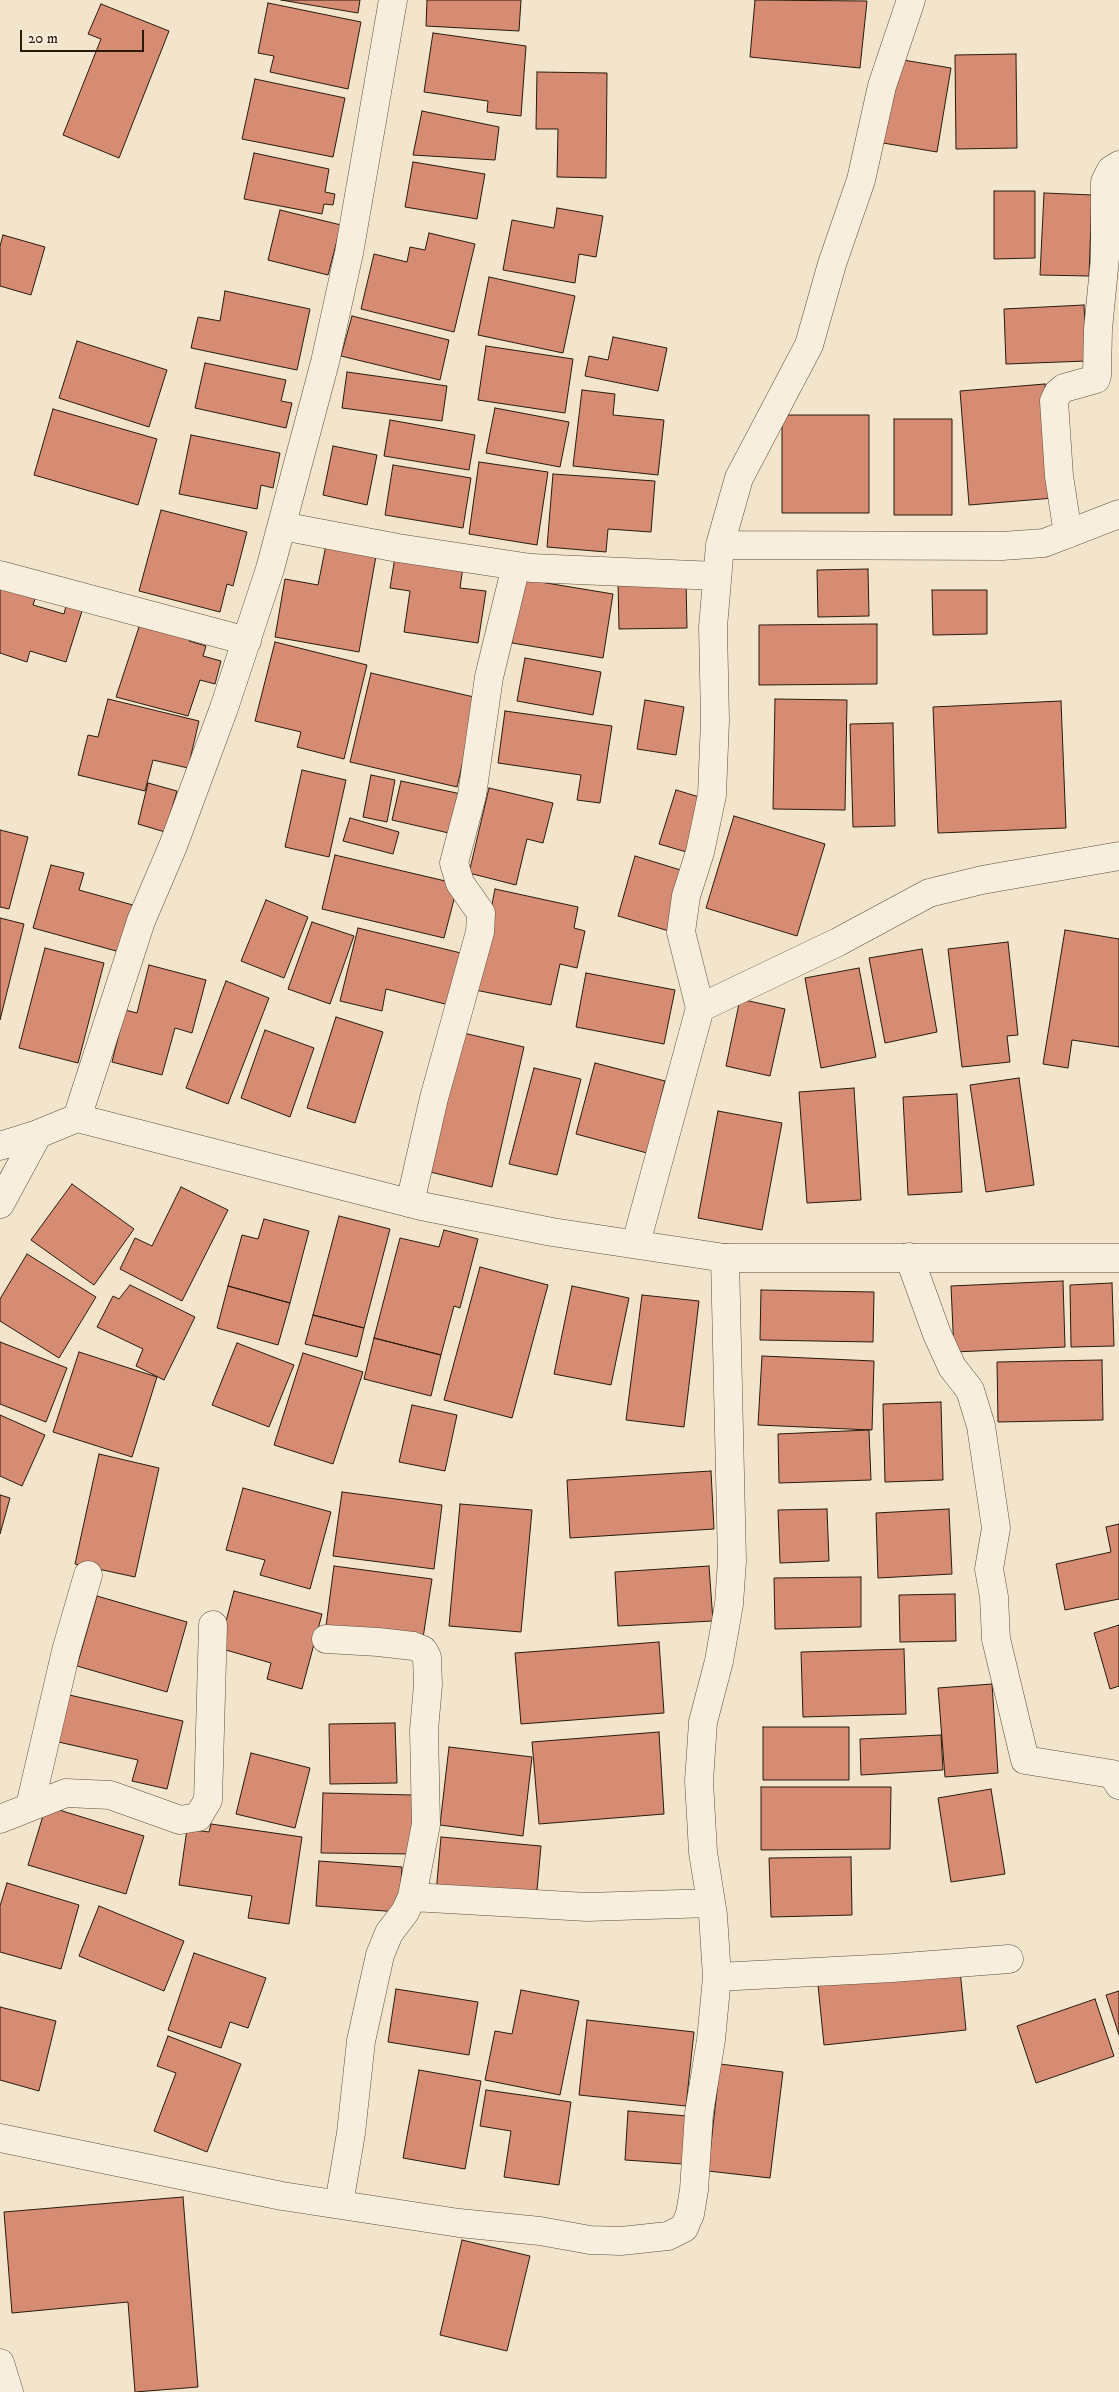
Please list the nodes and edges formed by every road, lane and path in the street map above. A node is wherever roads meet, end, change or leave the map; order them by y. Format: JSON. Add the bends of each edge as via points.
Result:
{"nodes":[{"id":1,"x":393,"y":0,"type":"edge"},
{"id":2,"x":912,"y":0,"type":"edge"},
{"id":3,"x":1119,"y":165,"type":"edge"},
{"id":4,"x":1119,"y":514,"type":"edge"},
{"id":5,"x":282,"y":526,"type":"junction"},
{"id":6,"x":1068,"y":534,"type":"junction"},
{"id":7,"x":720,"y":545,"type":"junction"},
{"id":8,"x":516,"y":566,"type":"junction"},
{"id":9,"x":0,"y":575,"type":"edge"},
{"id":10,"x":717,"y":576,"type":"junction"},
{"id":11,"x":246,"y":641,"type":"junction"},
{"id":12,"x":1119,"y":856,"type":"edge"},
{"id":13,"x":700,"y":1008,"type":"junction"},
{"id":14,"x":77,"y":1118,"type":"junction"},
{"id":15,"x":38,"y":1134,"type":"junction"},
{"id":16,"x":0,"y":1146,"type":"edge"},
{"id":17,"x":410,"y":1203,"type":"junction"},
{"id":18,"x":0,"y":1204,"type":"edge"},
{"id":19,"x":636,"y":1243,"type":"junction"},
{"id":20,"x":908,"y":1257,"type":"junction"},
{"id":21,"x":724,"y":1258,"type":"junction"},
{"id":22,"x":1119,"y":1258,"type":"edge"},
{"id":23,"x":88,"y":1575,"type":"dead end"},
{"id":24,"x":213,"y":1625,"type":"dead end"},
{"id":25,"x":326,"y":1639,"type":"dead end"},
{"id":26,"x":1119,"y":1785,"type":"edge"},
{"id":27,"x":30,"y":1806,"type":"junction"},
{"id":28,"x":0,"y":1818,"type":"edge"},
{"id":29,"x":412,"y":1897,"type":"junction"},
{"id":30,"x":711,"y":1903,"type":"junction"},
{"id":31,"x":1009,"y":1958,"type":"dead end"},
{"id":32,"x":717,"y":1977,"type":"junction"},
{"id":33,"x":0,"y":2138,"type":"edge"},
{"id":34,"x":339,"y":2204,"type":"junction"},
{"id":35,"x":0,"y":2364,"type":"edge"},
{"id":36,"x":9,"y":2392,"type":"edge"}],
"edges":[{"from":1,"to":5,"type":"street","via":[[347,262],[325,362]]},
{"from":2,"to":7,"type":"street","via":[[882,86],[860,180],[809,346],[739,478]]},
{"from":3,"to":6,"type":"street","via":[[1111,170],[1105,182],[1105,258],[1098,329],[1098,375],[1096,379],[1064,388],[1054,401],[1058,476]]},
{"from":4,"to":6,"type":"street"},
{"from":5,"to":8,"type":"street"},
{"from":5,"to":11,"type":"street"},
{"from":6,"to":7,"type":"street","via":[[1044,543],[1002,546]]},
{"from":7,"to":10,"type":"street"},
{"from":8,"to":10,"type":"street"},
{"from":8,"to":17,"type":"street","via":[[490,677],[472,795],[454,863],[460,883],[481,913],[480,932],[434,1098]]},
{"from":9,"to":11,"type":"street"},
{"from":10,"to":13,"type":"street","via":[[713,627],[716,720],[712,795],[700,852],[686,896],[681,932]]},
{"from":11,"to":14,"type":"street","via":[[177,837],[138,930]]},
{"from":12,"to":13,"type":"street","via":[[928,893],[838,942]]},
{"from":13,"to":19,"type":"street"},
{"from":14,"to":15,"type":"street"},
{"from":14,"to":17,"type":"street"},
{"from":15,"to":16,"type":"street"},
{"from":15,"to":18,"type":"street"},
{"from":17,"to":19,"type":"street","via":[[552,1232]]},
{"from":19,"to":21,"type":"street"},
{"from":20,"to":21,"type":"street"},
{"from":20,"to":22,"type":"street"},
{"from":20,"to":26,"type":"street","via":[[952,1367],[970,1390],[981,1426],[996,1528],[989,1568],[996,1639],[1025,1760],[1112,1774]]},
{"from":21,"to":30,"type":"street","via":[[732,1561],[730,1604],[703,1722],[700,1780],[703,1852]]},
{"from":23,"to":27,"type":"street","via":[[66,1651]]},
{"from":24,"to":27,"type":"street","via":[[208,1800],[198,1817],[180,1820],[110,1795],[66,1793]]},
{"from":25,"to":29,"type":"street","via":[[413,1646],[423,1650],[427,1657],[424,1730],[426,1824]]},
{"from":27,"to":28,"type":"street"},
{"from":29,"to":30,"type":"street","via":[[587,1907]]},
{"from":29,"to":34,"type":"street","via":[[389,1933],[380,1955],[361,2041]]},
{"from":30,"to":32,"type":"street"},
{"from":31,"to":32,"type":"street"},
{"from":32,"to":34,"type":"street","via":[[699,2113],[694,2190],[684,2228],[668,2236],[621,2241],[590,2240]]},
{"from":33,"to":34,"type":"street","via":[[282,2196]]},
{"from":35,"to":36,"type":"street"}]}
